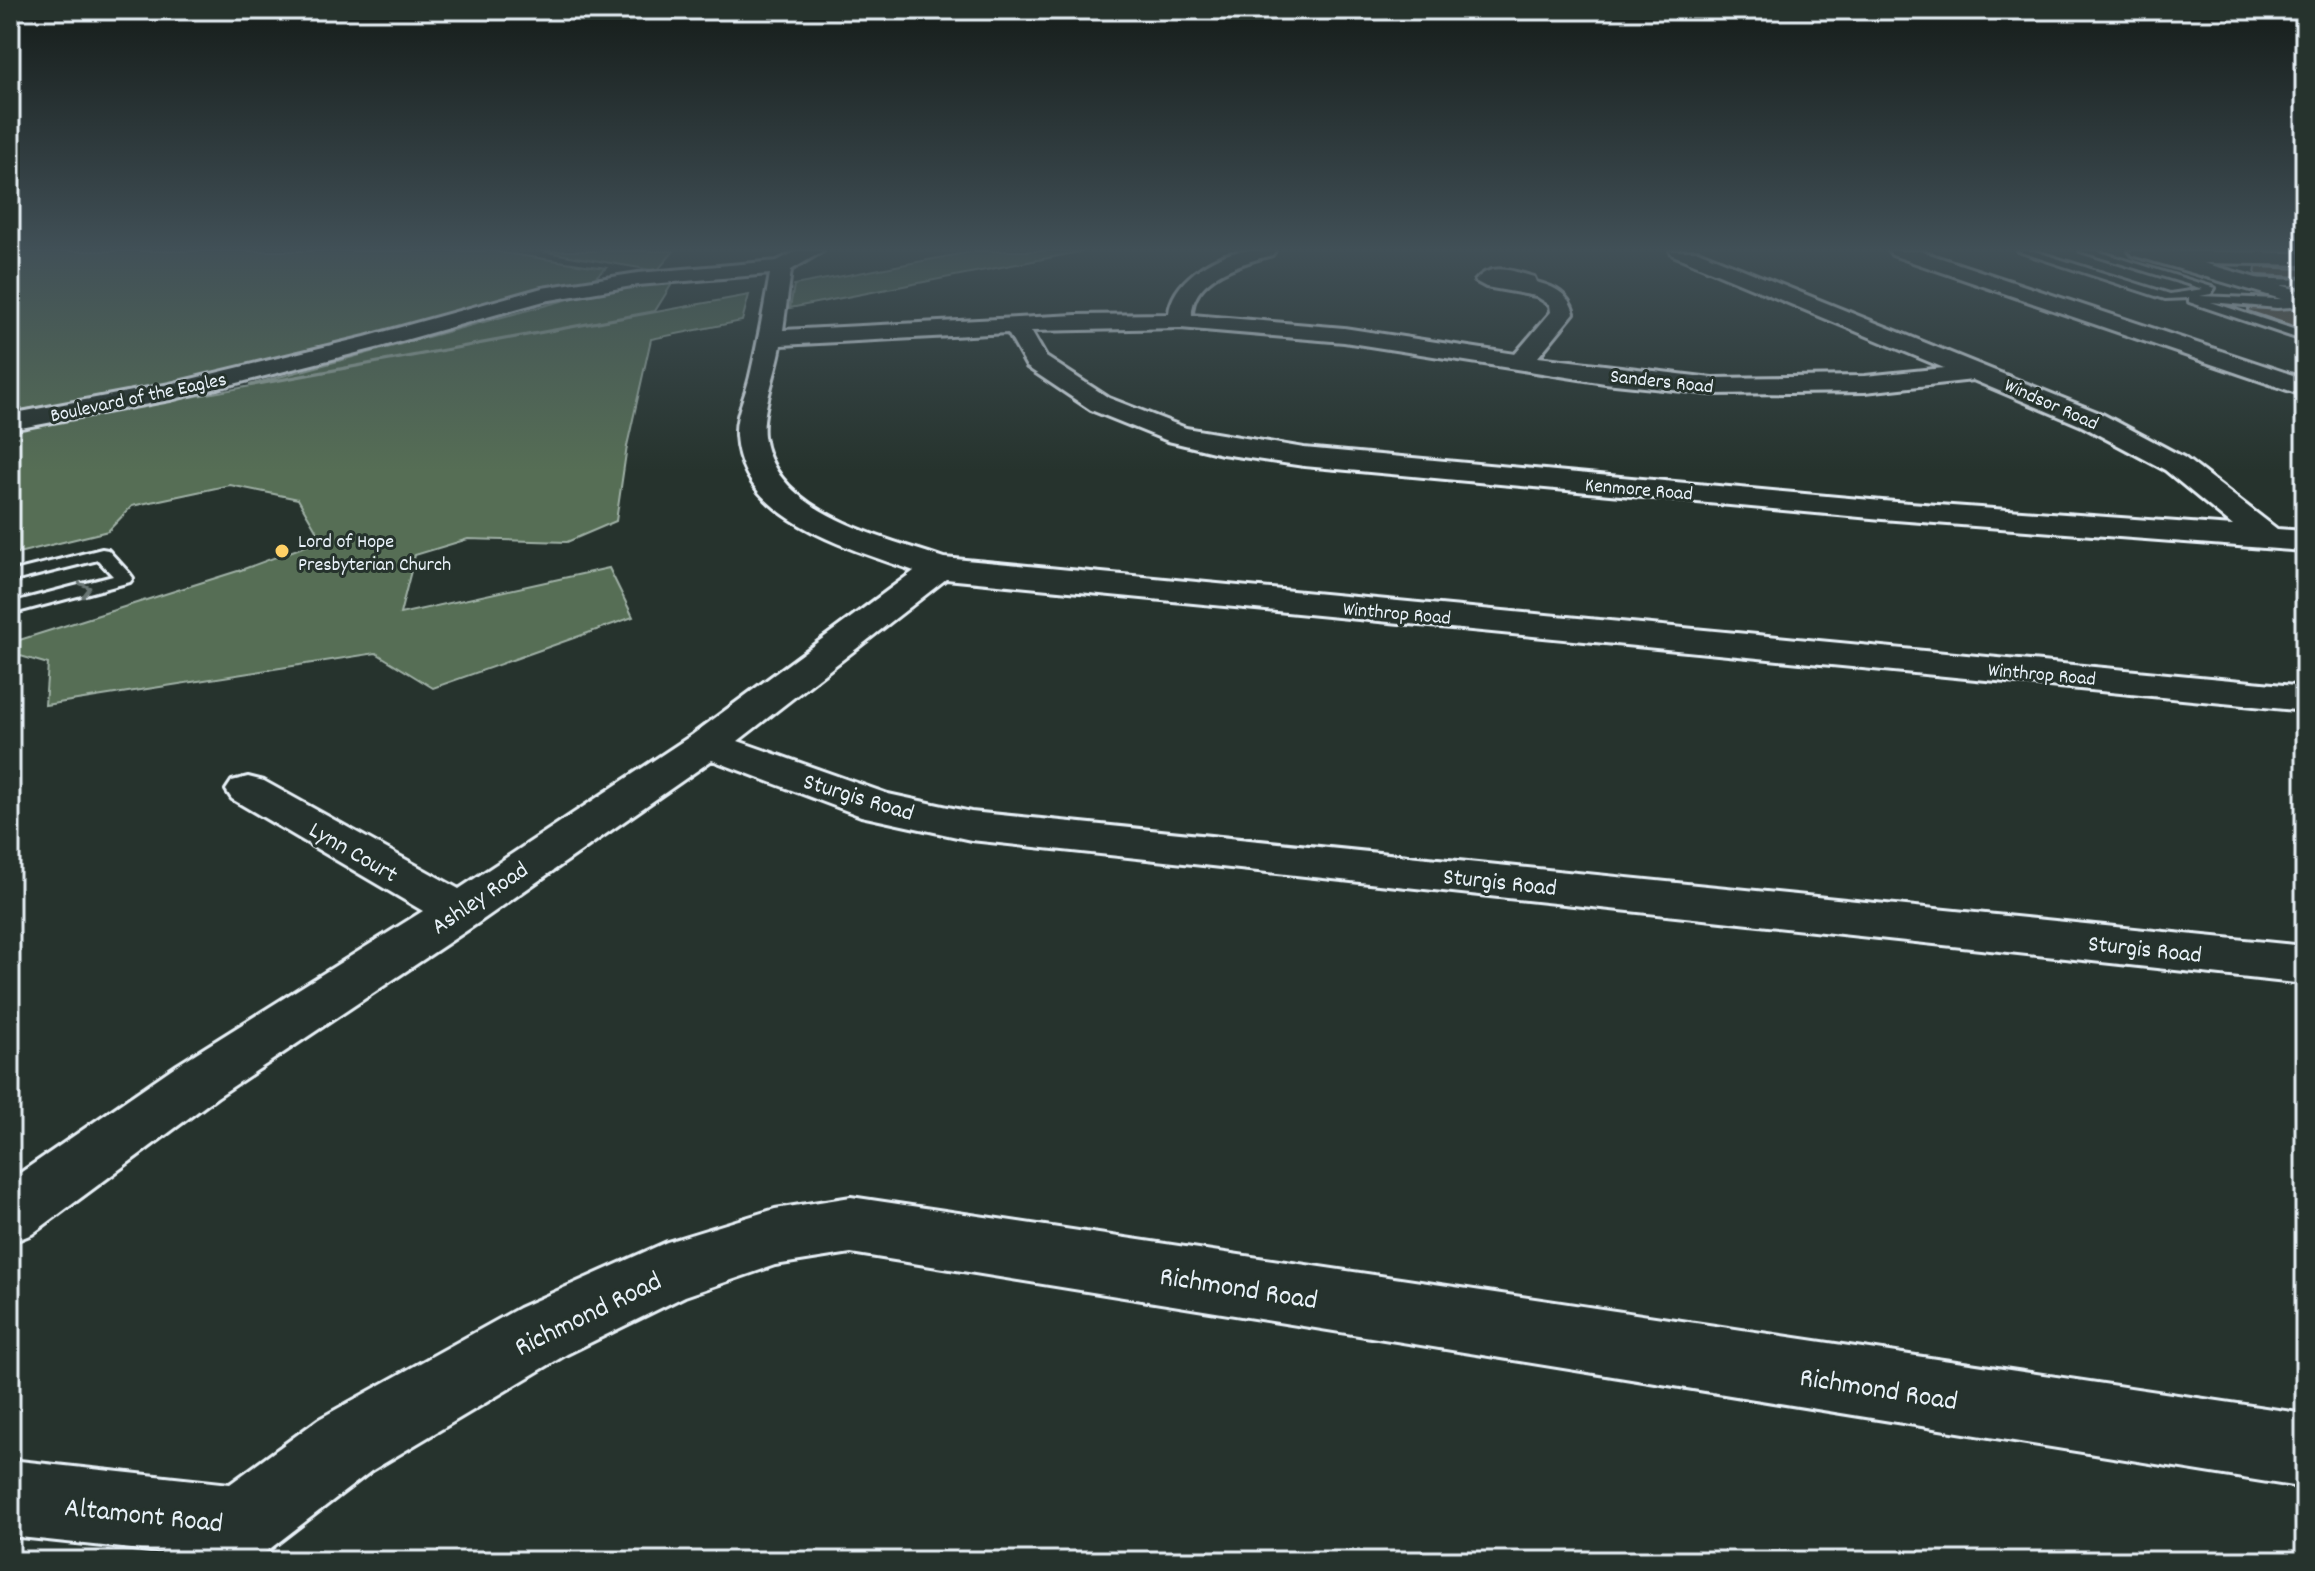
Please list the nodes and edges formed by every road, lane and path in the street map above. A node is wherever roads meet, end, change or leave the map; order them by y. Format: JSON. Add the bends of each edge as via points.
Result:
{"nodes":[{"id":1,"x":436,"y":324,"type":"edge"},
{"id":2,"x":773,"y":324,"type":"edge"},
{"id":3,"x":1044,"y":324,"type":"edge"},
{"id":4,"x":1219,"y":324,"type":"edge"},
{"id":5,"x":1553,"y":324,"type":"edge"},
{"id":6,"x":1862,"y":324,"type":"edge"},
{"id":7,"x":2116,"y":324,"type":"edge"},
{"id":8,"x":2265,"y":324,"type":"edge"},
{"id":9,"x":1016,"y":325,"type":"junction"},
{"id":10,"x":2305,"y":337,"type":"edge"},
{"id":11,"x":771,"y":338,"type":"junction"},
{"id":12,"x":1522,"y":361,"type":"junction"},
{"id":13,"x":1981,"y":372,"type":"junction"},
{"id":14,"x":2305,"y":388,"type":"edge"},
{"id":15,"x":10,"y":422,"type":"edge"},
{"id":16,"x":2269,"y":539,"type":"junction"},
{"id":17,"x":2305,"y":541,"type":"edge"},
{"id":18,"x":939,"y":568,"type":"junction"},
{"id":19,"x":10,"y":577,"type":"edge"},
{"id":20,"x":10,"y":609,"type":"edge"},
{"id":21,"x":2305,"y":699,"type":"edge"},
{"id":22,"x":707,"y":744,"type":"junction"},
{"id":23,"x":248,"y":790,"type":"dead end"},
{"id":24,"x":460,"y":911,"type":"junction"},
{"id":25,"x":2305,"y":965,"type":"edge"},
{"id":26,"x":10,"y":1215,"type":"edge"},
{"id":27,"x":2305,"y":1451,"type":"edge"},
{"id":28,"x":10,"y":1498,"type":"edge"},
{"id":29,"x":242,"y":1542,"type":"edge"}],
"edges":[{"from":1,"to":15,"type":"street","name":"Boulevard of the Eagles","via":[[170,392]]},
{"from":2,"to":11,"type":"street","name":"Winthrop Road"},
{"from":3,"to":9,"type":"street","name":"Sanders Road"},
{"from":4,"to":12,"type":"street","name":"Sanders Road","via":[[1344,335]]},
{"from":5,"to":12,"type":"street"},
{"from":6,"to":13,"type":"street","name":"Windsor Road"},
{"from":7,"to":14,"type":"street"},
{"from":8,"to":10,"type":"lane"},
{"from":9,"to":11,"type":"street","name":"Sanders Road"},
{"from":9,"to":16,"type":"street","name":"Kenmore Road","via":[[1036,362],[1100,404],[1178,435],[1222,445],[1882,510]]},
{"from":11,"to":18,"type":"street","name":"Winthrop Road","via":[[750,435],[757,466],[798,512],[820,525]]},
{"from":12,"to":13,"type":"street","name":"Sanders Road","via":[[1605,375],[1743,386],[1865,384]]},
{"from":13,"to":16,"type":"street","name":"Windsor Road","via":[[2148,448]]},
{"from":16,"to":17,"type":"street","name":"Kenmore Road"},
{"from":18,"to":21,"type":"street","name":"Winthrop Road"},
{"from":18,"to":22,"type":"street","name":"Ashley Road"},
{"from":20,"to":19,"type":"lane","one_way":true,"via":[[124,578],[102,554]]},
{"from":22,"to":24,"type":"street","name":"Ashley Road"},
{"from":22,"to":25,"type":"street","name":"Sturgis Road","via":[[877,806],[971,826]]},
{"from":23,"to":24,"type":"street","name":"Lynn Court"},
{"from":24,"to":26,"type":"street","name":"Ashley Road","via":[[197,1081]]},
{"from":27,"to":29,"type":"street","name":"Richmond Road","via":[[851,1225],[775,1237],[667,1272],[543,1331],[345,1445]]},
{"from":28,"to":29,"type":"street","name":"Altamont Road"}]}
